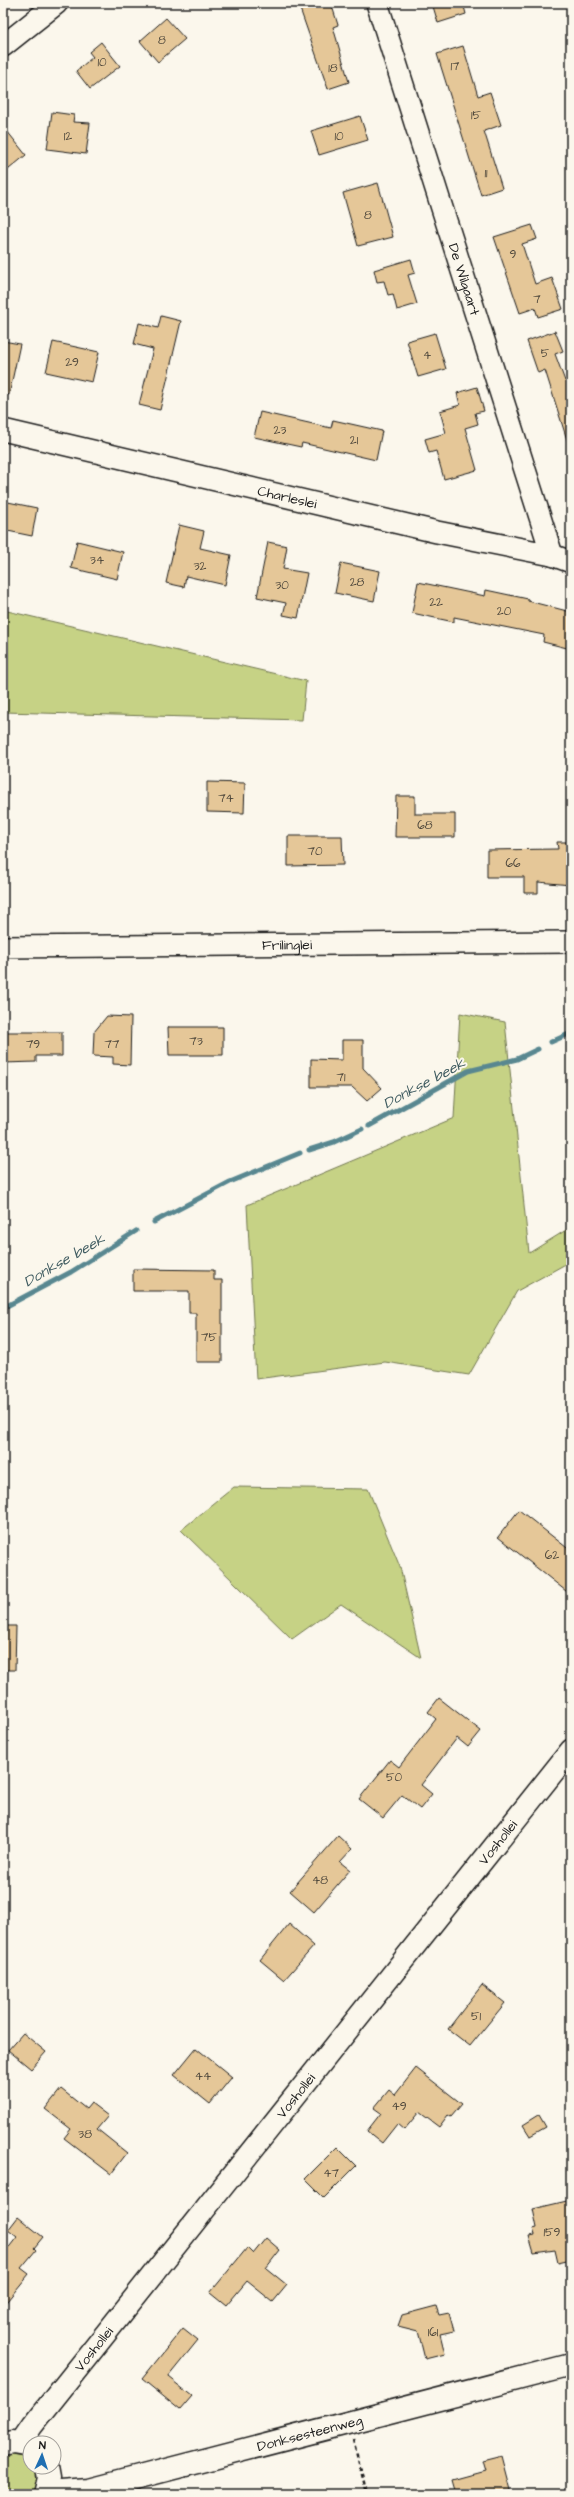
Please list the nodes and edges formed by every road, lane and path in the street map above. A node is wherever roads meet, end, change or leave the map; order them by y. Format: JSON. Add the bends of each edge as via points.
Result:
{"nodes":[{"id":1,"x":57,"y":3,"type":"edge"},
{"id":2,"x":377,"y":3,"type":"edge"},
{"id":3,"x":3,"y":46,"type":"edge"},
{"id":4,"x":3,"y":430,"type":"edge"},
{"id":5,"x":562,"y":558,"type":"edge"},
{"id":6,"x":571,"y":942,"type":"edge"},
{"id":7,"x":3,"y":947,"type":"edge"},
{"id":8,"x":571,"y":1750,"type":"edge"},
{"id":9,"x":571,"y":2365,"type":"edge"},
{"id":10,"x":348,"y":2422,"type":"junction"},
{"id":11,"x":18,"y":2444,"type":"edge"},
{"id":12,"x":48,"y":2475,"type":"edge"},
{"id":13,"x":46,"y":2493,"type":"edge"},
{"id":14,"x":367,"y":2494,"type":"edge"}],
"edges":[{"from":1,"to":3,"type":"street"},
{"from":2,"to":5,"type":"street","name":"De Wilgaart"},
{"from":4,"to":5,"type":"street","name":"Charleslei","via":[[437,532]]},
{"from":6,"to":7,"type":"street","name":"Frilinglei"},
{"from":8,"to":11,"type":"street","name":"Voshollei"},
{"from":9,"to":10,"type":"street","name":"Donksesteenweg"},
{"from":10,"to":13,"type":"street","name":"Donksesteenweg","via":[[89,2490]]},
{"from":10,"to":14,"type":"path"},
{"from":12,"to":13,"type":"street","name":"Donksesteenweg"}]}
